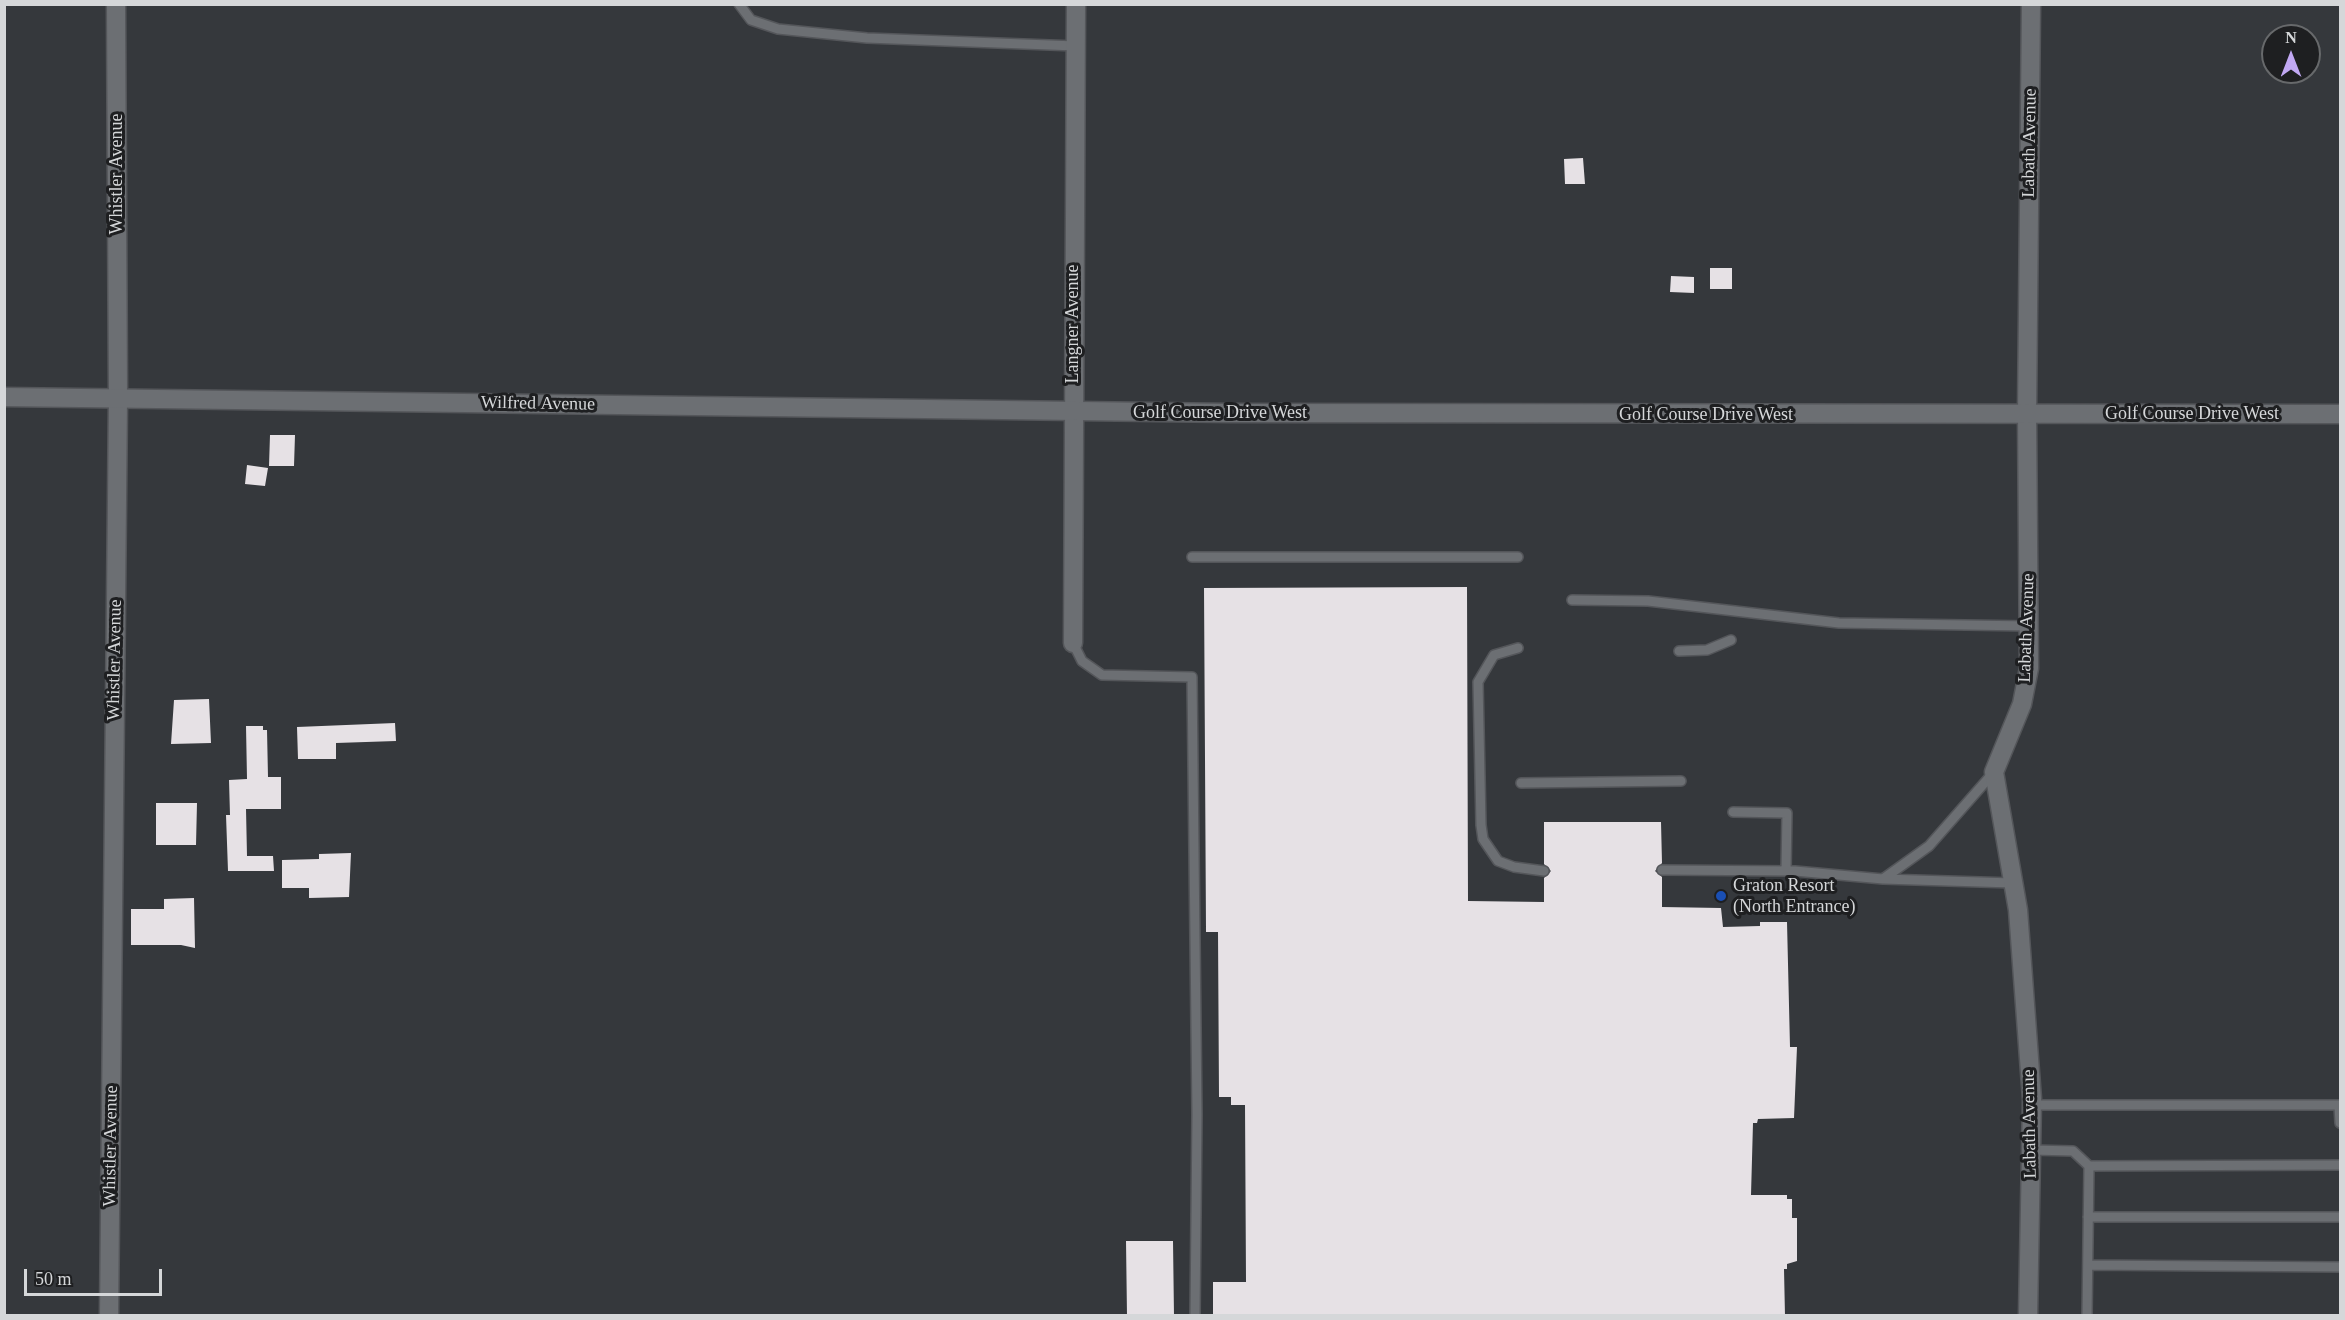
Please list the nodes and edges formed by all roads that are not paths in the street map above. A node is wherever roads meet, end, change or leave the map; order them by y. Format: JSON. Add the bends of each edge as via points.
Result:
{"nodes":[{"id":1,"x":116,"y":4,"type":"edge"},
{"id":2,"x":739,"y":4,"type":"edge"},
{"id":3,"x":1076,"y":4,"type":"edge"},
{"id":4,"x":2031,"y":4,"type":"edge"},
{"id":5,"x":1076,"y":46,"type":"junction"},
{"id":6,"x":4,"y":397,"type":"edge"},
{"id":7,"x":118,"y":398,"type":"junction"},
{"id":8,"x":1072,"y":411,"type":"junction"},
{"id":9,"x":2027,"y":414,"type":"junction"},
{"id":10,"x":2340,"y":414,"type":"edge"},
{"id":11,"x":1192,"y":557,"type":"dead end"},
{"id":12,"x":1518,"y":557,"type":"dead end"},
{"id":13,"x":1572,"y":600,"type":"dead end"},
{"id":14,"x":2029,"y":626,"type":"junction"},
{"id":15,"x":1731,"y":640,"type":"dead end"},
{"id":16,"x":1073,"y":644,"type":"joint"},
{"id":17,"x":1518,"y":648,"type":"dead end"},
{"id":18,"x":1679,"y":651,"type":"dead end"},
{"id":19,"x":1994,"y":772,"type":"junction"},
{"id":20,"x":1681,"y":781,"type":"dead end"},
{"id":21,"x":1521,"y":783,"type":"dead end"},
{"id":22,"x":1733,"y":812,"type":"dead end"},
{"id":23,"x":1662,"y":870,"type":"dead end"},
{"id":24,"x":1544,"y":871,"type":"dead end"},
{"id":25,"x":1786,"y":871,"type":"junction"},
{"id":26,"x":1883,"y":879,"type":"junction"},
{"id":27,"x":2013,"y":883,"type":"junction"},
{"id":28,"x":2031,"y":1105,"type":"junction"},
{"id":29,"x":2340,"y":1105,"type":"edge"},
{"id":30,"x":2340,"y":1123,"type":"edge"},
{"id":31,"x":2032,"y":1150,"type":"junction"},
{"id":32,"x":2340,"y":1165,"type":"edge"},
{"id":33,"x":2089,"y":1166,"type":"junction"},
{"id":34,"x":2340,"y":1216,"type":"edge"},
{"id":35,"x":2088,"y":1217,"type":"junction"},
{"id":36,"x":2088,"y":1265,"type":"junction"},
{"id":37,"x":2340,"y":1267,"type":"edge"},
{"id":38,"x":109,"y":1316,"type":"edge"},
{"id":39,"x":1195,"y":1316,"type":"edge"},
{"id":40,"x":2028,"y":1316,"type":"edge"},
{"id":41,"x":2087,"y":1316,"type":"edge"}],
"edges":[{"from":1,"to":7,"type":"street","name":"Whistler Avenue"},
{"from":2,"to":5,"type":"lane","via":[[751,20],[778,29],[867,38]]},
{"from":3,"to":5,"type":"street","name":"Langner Avenue"},
{"from":4,"to":9,"type":"street","name":"Labath Avenue"},
{"from":5,"to":8,"type":"street","name":"Langner Avenue"},
{"from":6,"to":7,"type":"street","name":"Wilfred Avenue"},
{"from":7,"to":8,"type":"street","name":"Wilfred Avenue"},
{"from":7,"to":38,"type":"street","name":"Whistler Avenue"},
{"from":8,"to":9,"type":"street","name":"Golf Course Drive West"},
{"from":8,"to":16,"type":"street","name":"Langner Avenue"},
{"from":9,"to":10,"type":"street","name":"Golf Course Drive West"},
{"from":9,"to":14,"type":"street","name":"Labath Avenue"},
{"from":11,"to":12,"type":"lane"},
{"from":13,"to":14,"type":"lane","via":[[1648,601],[1839,623]]},
{"from":14,"to":19,"type":"street","name":"Labath Avenue","via":[[2029,668],[2022,704]]},
{"from":15,"to":18,"type":"lane","via":[[1707,650]]},
{"from":16,"to":39,"type":"lane","via":[[1082,662],[1102,675],[1192,677]]},
{"from":17,"to":24,"type":"lane","via":[[1494,655],[1478,682],[1481,825],[1483,839],[1498,861]]},
{"from":19,"to":26,"type":"lane","via":[[1929,846]]},
{"from":19,"to":27,"type":"street","name":"Labath Avenue"},
{"from":20,"to":21,"type":"lane"},
{"from":22,"to":25,"type":"lane","via":[[1787,813]]},
{"from":23,"to":25,"type":"lane"},
{"from":25,"to":26,"type":"lane"},
{"from":26,"to":27,"type":"lane"},
{"from":27,"to":28,"type":"street","name":"Labath Avenue","via":[[2023,962]]},
{"from":28,"to":29,"type":"lane"},
{"from":28,"to":31,"type":"street","name":"Labath Avenue"},
{"from":29,"to":30,"type":"lane"},
{"from":31,"to":33,"type":"lane","via":[[2073,1151]]},
{"from":31,"to":40,"type":"street","name":"Labath Avenue"},
{"from":32,"to":33,"type":"lane"},
{"from":33,"to":35,"type":"lane"},
{"from":34,"to":35,"type":"lane"},
{"from":35,"to":36,"type":"lane"},
{"from":36,"to":37,"type":"lane"},
{"from":36,"to":41,"type":"lane"}]}
